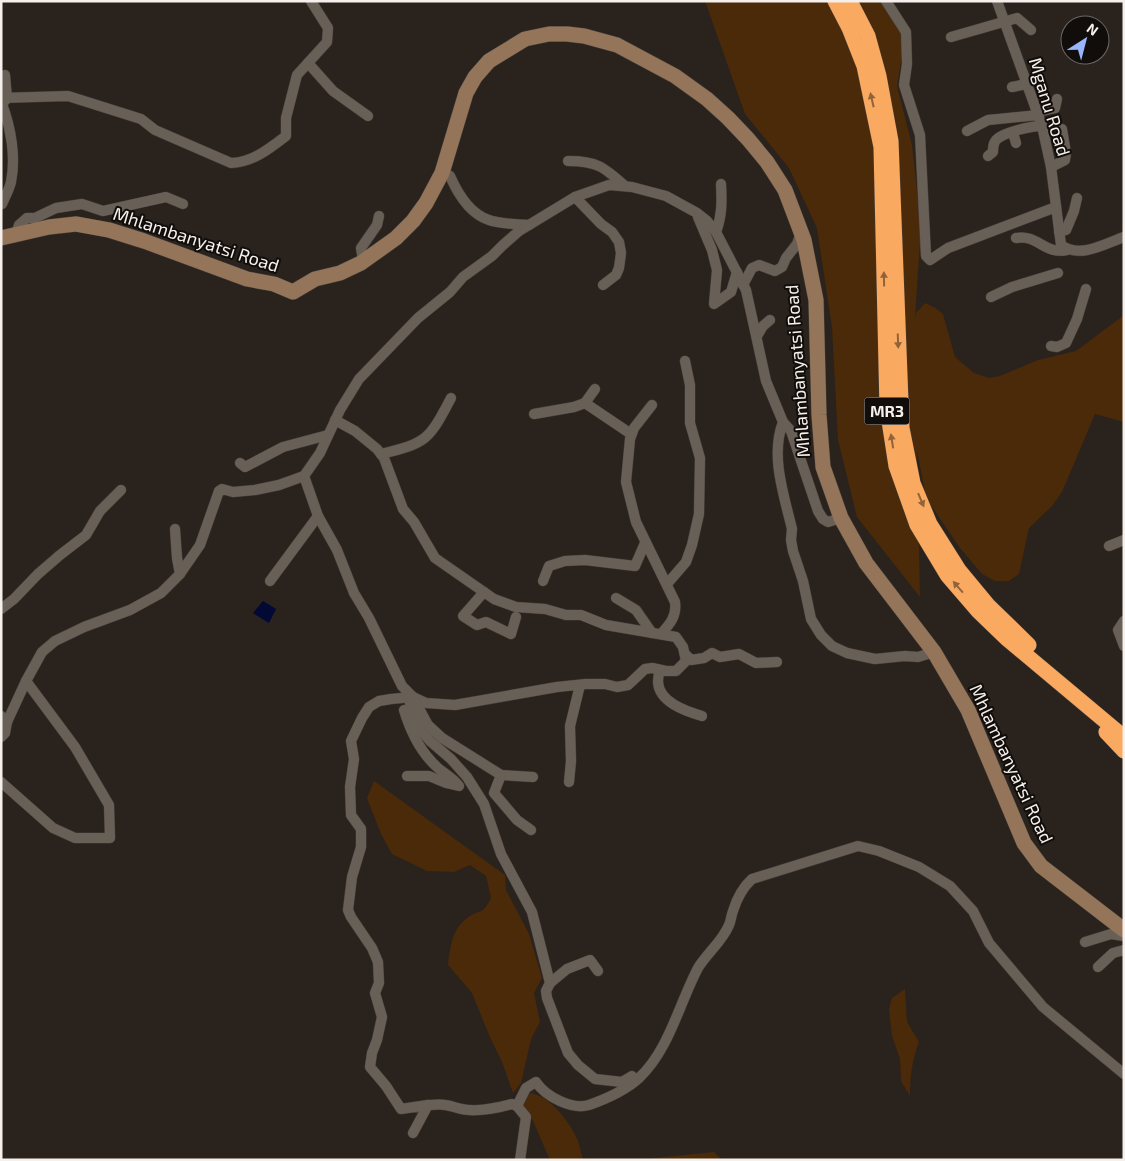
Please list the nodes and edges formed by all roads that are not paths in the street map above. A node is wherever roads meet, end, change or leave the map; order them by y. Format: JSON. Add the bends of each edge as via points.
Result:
{"nodes":[{"id":1,"x":311,"y":1,"type":"edge"},
{"id":2,"x":835,"y":1,"type":"edge"},
{"id":3,"x":850,"y":1,"type":"edge"},
{"id":4,"x":886,"y":1,"type":"edge"},
{"id":5,"x":997,"y":1,"type":"edge"},
{"id":6,"x":1005,"y":23,"type":"junction"},
{"id":7,"x":1031,"y":30,"type":"dead end"},
{"id":8,"x":951,"y":37,"type":"dead end"},
{"id":9,"x":308,"y":64,"type":"junction"},
{"id":10,"x":5,"y":75,"type":"dead end"},
{"id":11,"x":1027,"y":84,"type":"junction"},
{"id":12,"x":1012,"y":88,"type":"dead end"},
{"id":13,"x":4,"y":98,"type":"edge"},
{"id":14,"x":1058,"y":99,"type":"dead end"},
{"id":15,"x":1038,"y":114,"type":"junction"},
{"id":16,"x":368,"y":116,"type":"dead end"},
{"id":17,"x":1042,"y":126,"type":"junction"},
{"id":18,"x":1062,"y":129,"type":"dead end"},
{"id":19,"x":967,"y":131,"type":"dead end"},
{"id":20,"x":1013,"y":133,"type":"junction"},
{"id":21,"x":1016,"y":143,"type":"dead end"},
{"id":22,"x":988,"y":156,"type":"dead end"},
{"id":23,"x":568,"y":161,"type":"dead end"},
{"id":24,"x":1051,"y":167,"type":"junction"},
{"id":25,"x":442,"y":173,"type":"junction"},
{"id":26,"x":721,"y":184,"type":"dead end"},
{"id":27,"x":625,"y":186,"type":"junction"},
{"id":28,"x":575,"y":197,"type":"junction"},
{"id":29,"x":1077,"y":198,"type":"dead end"},
{"id":30,"x":2,"y":204,"type":"edge"},
{"id":31,"x":183,"y":204,"type":"dead end"},
{"id":32,"x":1056,"y":207,"type":"junction"},
{"id":33,"x":697,"y":213,"type":"junction"},
{"id":34,"x":379,"y":216,"type":"dead end"},
{"id":35,"x":529,"y":225,"type":"junction"},
{"id":36,"x":716,"y":232,"type":"junction"},
{"id":37,"x":1059,"y":232,"type":"junction"},
{"id":38,"x":801,"y":233,"type":"junction"},
{"id":39,"x":16,"y":234,"type":"junction"},
{"id":40,"x":1124,"y":237,"type":"edge"},
{"id":41,"x":1,"y":238,"type":"edge"},
{"id":42,"x":1016,"y":238,"type":"dead end"},
{"id":43,"x":1068,"y":250,"type":"junction"},
{"id":44,"x":363,"y":261,"type":"junction"},
{"id":45,"x":737,"y":272,"type":"junction"},
{"id":46,"x":1058,"y":273,"type":"dead end"},
{"id":47,"x":603,"y":285,"type":"dead end"},
{"id":48,"x":744,"y":285,"type":"junction"},
{"id":49,"x":1086,"y":289,"type":"dead end"},
{"id":50,"x":990,"y":297,"type":"dead end"},
{"id":51,"x":770,"y":320,"type":"dead end"},
{"id":52,"x":757,"y":336,"type":"junction"},
{"id":53,"x":1051,"y":346,"type":"dead end"},
{"id":54,"x":685,"y":361,"type":"dead end"},
{"id":55,"x":595,"y":389,"type":"dead end"},
{"id":56,"x":451,"y":398,"type":"dead end"},
{"id":57,"x":585,"y":403,"type":"junction"},
{"id":58,"x":652,"y":404,"type":"dead end"},
{"id":59,"x":534,"y":414,"type":"dead end"},
{"id":60,"x":335,"y":420,"type":"junction"},
{"id":61,"x":783,"y":422,"type":"junction"},
{"id":62,"x":631,"y":434,"type":"junction"},
{"id":63,"x":328,"y":435,"type":"junction"},
{"id":64,"x":381,"y":454,"type":"junction"},
{"id":65,"x":240,"y":463,"type":"dead end"},
{"id":66,"x":304,"y":476,"type":"junction"},
{"id":67,"x":121,"y":490,"type":"dead end"},
{"id":68,"x":318,"y":516,"type":"junction"},
{"id":69,"x":841,"y":518,"type":"junction"},
{"id":70,"x":175,"y":529,"type":"dead end"},
{"id":71,"x":1124,"y":540,"type":"edge"},
{"id":72,"x":645,"y":543,"type":"junction"},
{"id":73,"x":1110,"y":546,"type":"dead end"},
{"id":74,"x":180,"y":574,"type":"junction"},
{"id":75,"x":270,"y":581,"type":"dead end"},
{"id":76,"x":543,"y":581,"type":"dead end"},
{"id":77,"x":667,"y":584,"type":"junction"},
{"id":78,"x":484,"y":592,"type":"junction"},
{"id":79,"x":616,"y":598,"type":"dead end"},
{"id":80,"x":1,"y":609,"type":"edge"},
{"id":81,"x":516,"y":617,"type":"dead end"},
{"id":82,"x":1124,"y":621,"type":"edge"},
{"id":83,"x":656,"y":633,"type":"junction"},
{"id":84,"x":1124,"y":646,"type":"edge"},
{"id":85,"x":934,"y":652,"type":"junction"},
{"id":86,"x":685,"y":654,"type":"junction"},
{"id":87,"x":777,"y":662,"type":"dead end"},
{"id":88,"x":660,"y":670,"type":"junction"},
{"id":89,"x":1052,"y":676,"type":"junction"},
{"id":90,"x":26,"y":681,"type":"junction"},
{"id":91,"x":580,"y":685,"type":"junction"},
{"id":92,"x":413,"y":697,"type":"junction"},
{"id":93,"x":702,"y":716,"type":"dead end"},
{"id":94,"x":4,"y":719,"type":"edge"},
{"id":95,"x":1124,"y":724,"type":"edge"},
{"id":96,"x":1,"y":737,"type":"edge"},
{"id":97,"x":1124,"y":737,"type":"edge"},
{"id":98,"x":1124,"y":751,"type":"edge"},
{"id":99,"x":407,"y":776,"type":"dead end"},
{"id":100,"x":501,"y":776,"type":"junction"},
{"id":101,"x":533,"y":776,"type":"dead end"},
{"id":102,"x":1,"y":782,"type":"edge"},
{"id":103,"x":568,"y":782,"type":"dead end"},
{"id":104,"x":531,"y":830,"type":"dead end"},
{"id":105,"x":1124,"y":930,"type":"edge"},
{"id":106,"x":1124,"y":936,"type":"edge"},
{"id":107,"x":1085,"y":942,"type":"dead end"},
{"id":108,"x":1124,"y":950,"type":"edge"},
{"id":109,"x":1098,"y":967,"type":"dead end"},
{"id":110,"x":598,"y":972,"type":"dead end"},
{"id":111,"x":550,"y":983,"type":"junction"},
{"id":112,"x":648,"y":1067,"type":"junction"},
{"id":113,"x":1124,"y":1074,"type":"edge"},
{"id":114,"x":622,"y":1082,"type":"junction"},
{"id":115,"x":428,"y":1105,"type":"junction"},
{"id":116,"x":586,"y":1105,"type":"junction"},
{"id":117,"x":517,"y":1106,"type":"junction"},
{"id":118,"x":413,"y":1133,"type":"dead end"},
{"id":119,"x":520,"y":1160,"type":"edge"}],
"edges":[{"from":1,"to":9,"type":"street","via":[[328,28],[328,42]]},
{"from":89,"to":2,"type":"highway","number":"MR3","one_way":true,"via":[[1007,639],[947,575],[917,525],[896,466],[887,408],[881,147],[864,66]]},
{"from":3,"to":95,"type":"highway","number":"MR3","one_way":true,"via":[[868,36],[880,76],[891,141],[902,428],[913,483],[930,524],[959,570],[988,605],[1025,642]]},
{"from":4,"to":32,"type":"street","via":[[906,32],[908,64],[904,85],[920,135],[926,256],[930,260],[948,248]]},
{"from":5,"to":6,"type":"street","name":"Mganu Road"},
{"from":6,"to":7,"type":"street","via":[[1017,18]]},
{"from":6,"to":8,"type":"street"},
{"from":6,"to":11,"type":"street","name":"Mganu Road"},
{"from":9,"to":13,"type":"street","via":[[297,75],[286,118],[286,136],[243,163],[231,163],[156,130],[141,119],[68,96]]},
{"from":9,"to":16,"type":"street","via":[[333,91]]},
{"from":10,"to":13,"type":"street"},
{"from":11,"to":12,"type":"street"},
{"from":11,"to":15,"type":"street","name":"Mganu Road"},
{"from":13,"to":30,"type":"street","via":[[2,104],[13,160],[11,184]]},
{"from":14,"to":15,"type":"street","via":[[1054,108]]},
{"from":15,"to":17,"type":"street","name":"Mganu Road"},
{"from":15,"to":19,"type":"street","via":[[988,120]]},
{"from":17,"to":20,"type":"street"},
{"from":17,"to":24,"type":"street","name":"Mganu Road"},
{"from":18,"to":24,"type":"street","via":[[1065,160]]},
{"from":20,"to":21,"type":"street"},
{"from":20,"to":22,"type":"street","via":[[997,139],[993,152]]},
{"from":23,"to":27,"type":"street","via":[[584,161],[605,168]]},
{"from":24,"to":32,"type":"street","name":"Mganu Road"},
{"from":25,"to":35,"type":"street","via":[[450,176],[467,203],[489,220]]},
{"from":25,"to":38,"type":"main road","name":"Mhlambanyatsi Road","via":[[466,93],[489,61],[525,39],[549,34],[584,36],[617,45],[652,62],[707,99],[728,118],[767,162],[784,190]]},
{"from":25,"to":44,"type":"main road","name":"Mhlambanyatsi Road","via":[[413,221],[396,238]]},
{"from":26,"to":36,"type":"street","via":[[722,211]]},
{"from":27,"to":28,"type":"street","via":[[609,185]]},
{"from":27,"to":33,"type":"street","via":[[666,196]]},
{"from":28,"to":35,"type":"street"},
{"from":28,"to":47,"type":"street","via":[[619,242],[619,268],[616,275]]},
{"from":29,"to":37,"type":"street","via":[[1066,230]]},
{"from":31,"to":39,"type":"street","via":[[166,197],[103,211],[82,204],[56,208],[35,218],[27,218],[19,225]]},
{"from":32,"to":37,"type":"street","name":"Mganu Road"},
{"from":33,"to":36,"type":"street"},
{"from":33,"to":45,"type":"street","via":[[717,270],[714,304],[731,292]]},
{"from":34,"to":44,"type":"street","via":[[377,225],[361,248]]},
{"from":35,"to":60,"type":"street","via":[[463,277],[418,318],[358,379]]},
{"from":36,"to":45,"type":"street"},
{"from":37,"to":43,"type":"street","name":"Mganu Road","via":[[1062,245]]},
{"from":38,"to":48,"type":"street","via":[[782,267],[775,271],[759,265],[752,268]]},
{"from":38,"to":69,"type":"main road","name":"Mhlambanyatsi Road","via":[[816,300],[823,466]]},
{"from":39,"to":41,"type":"main road","name":"Mhlambanyatsi Road"},
{"from":39,"to":44,"type":"main road","name":"Mhlambanyatsi Road","via":[[76,224],[110,230],[293,292],[315,279],[340,273]]},
{"from":40,"to":43,"type":"street","via":[[1082,252]]},
{"from":42,"to":43,"type":"street","via":[[1026,236],[1052,250]]},
{"from":45,"to":48,"type":"street"},
{"from":46,"to":50,"type":"street"},
{"from":48,"to":52,"type":"street"},
{"from":49,"to":53,"type":"street","via":[[1066,343]]},
{"from":51,"to":52,"type":"street"},
{"from":52,"to":61,"type":"street","via":[[766,381]]},
{"from":54,"to":77,"type":"street","via":[[690,385],[690,423],[700,458],[700,514],[686,562]]},
{"from":55,"to":57,"type":"street"},
{"from":56,"to":64,"type":"street","via":[[429,436],[419,444]]},
{"from":57,"to":59,"type":"street"},
{"from":57,"to":62,"type":"street"},
{"from":58,"to":62,"type":"street"},
{"from":60,"to":63,"type":"street"},
{"from":60,"to":64,"type":"street","via":[[356,430]]},
{"from":61,"to":69,"type":"street","via":[[791,431],[818,511],[828,522]]},
{"from":61,"to":85,"type":"street","via":[[777,456],[792,529],[791,540],[811,619],[821,635],[832,646],[847,653],[875,659],[918,657]]},
{"from":62,"to":72,"type":"street","via":[[626,482]]},
{"from":63,"to":65,"type":"street","via":[[283,447],[245,467]]},
{"from":63,"to":66,"type":"street"},
{"from":64,"to":78,"type":"street","via":[[403,509],[434,558]]},
{"from":66,"to":68,"type":"street"},
{"from":66,"to":74,"type":"street","via":[[255,490],[219,490],[200,545]]},
{"from":67,"to":80,"type":"street","via":[[100,511],[86,535],[60,554]]},
{"from":68,"to":75,"type":"street"},
{"from":68,"to":92,"type":"street","via":[[393,669],[402,686]]},
{"from":69,"to":85,"type":"main road","name":"Mhlambanyatsi Road","via":[[866,563]]},
{"from":70,"to":74,"type":"street"},
{"from":71,"to":73,"type":"street"},
{"from":72,"to":76,"type":"street","via":[[635,566],[565,561],[549,566]]},
{"from":72,"to":77,"type":"street"},
{"from":74,"to":90,"type":"street","via":[[161,593],[130,610],[55,641],[42,652]]},
{"from":77,"to":83,"type":"street","via":[[676,613],[669,626]]},
{"from":78,"to":81,"type":"street","via":[[463,616],[478,625],[486,622],[511,634]]},
{"from":78,"to":83,"type":"street","via":[[516,607],[581,615],[606,625]]},
{"from":79,"to":83,"type":"street","via":[[636,610]]},
{"from":82,"to":84,"type":"street","via":[[1118,630]]},
{"from":83,"to":86,"type":"street","via":[[676,637]]},
{"from":85,"to":105,"type":"main road","name":"Mhlambanyatsi Road","via":[[968,710],[1024,843],[1041,866]]},
{"from":86,"to":87,"type":"street","via":[[691,660],[712,654],[720,657],[739,654],[756,663]]},
{"from":86,"to":88,"type":"street","via":[[686,661],[676,671]]},
{"from":88,"to":91,"type":"street","via":[[645,669],[628,685]]},
{"from":88,"to":93,"type":"street","via":[[658,682],[669,702]]},
{"from":89,"to":97,"type":"highway","number":"MR3"},
{"from":89,"to":98,"type":"highway"},
{"from":90,"to":94,"type":"street"},
{"from":90,"to":102,"type":"street","via":[[75,747],[109,805],[110,838],[75,838],[53,828]]},
{"from":91,"to":92,"type":"street","via":[[526,691],[455,705]]},
{"from":91,"to":103,"type":"street","via":[[570,726]]},
{"from":92,"to":99,"type":"street","via":[[404,709],[409,725],[427,756],[459,786],[429,776]]},
{"from":92,"to":100,"type":"street","via":[[428,725],[442,738]]},
{"from":92,"to":111,"type":"street","via":[[410,704],[418,727],[467,777],[484,804],[501,854],[532,912]]},
{"from":92,"to":115,"type":"street","via":[[379,701],[369,707],[351,741],[354,759],[350,814],[361,830],[361,847],[352,877],[348,910],[378,962],[379,983],[375,993],[382,1017],[370,1067],[401,1109]]},
{"from":94,"to":96,"type":"street","via":[[5,733]]},
{"from":100,"to":101,"type":"street"},
{"from":100,"to":104,"type":"street","via":[[494,793],[517,820]]},
{"from":106,"to":107,"type":"street","via":[[1111,934]]},
{"from":108,"to":109,"type":"street","via":[[1113,953]]},
{"from":110,"to":111,"type":"street","via":[[590,960],[567,969]]},
{"from":111,"to":114,"type":"street","via":[[547,998],[568,1053],[595,1079]]},
{"from":112,"to":113,"type":"street","via":[[661,1049],[705,957],[730,924],[737,898],[744,887],[752,879],[858,846],[919,867],[950,886],[973,910],[989,943],[1039,1002]]},
{"from":112,"to":114,"type":"street"},
{"from":112,"to":116,"type":"street","via":[[638,1078],[612,1095]]},
{"from":114,"to":116,"type":"street","via":[[597,1094]]},
{"from":115,"to":117,"type":"street","via":[[443,1104],[468,1110]]},
{"from":115,"to":118,"type":"street"},
{"from":116,"to":117,"type":"street","via":[[569,1105],[541,1090],[536,1082],[526,1088]]},
{"from":117,"to":119,"type":"street","via":[[526,1117]]}]}
